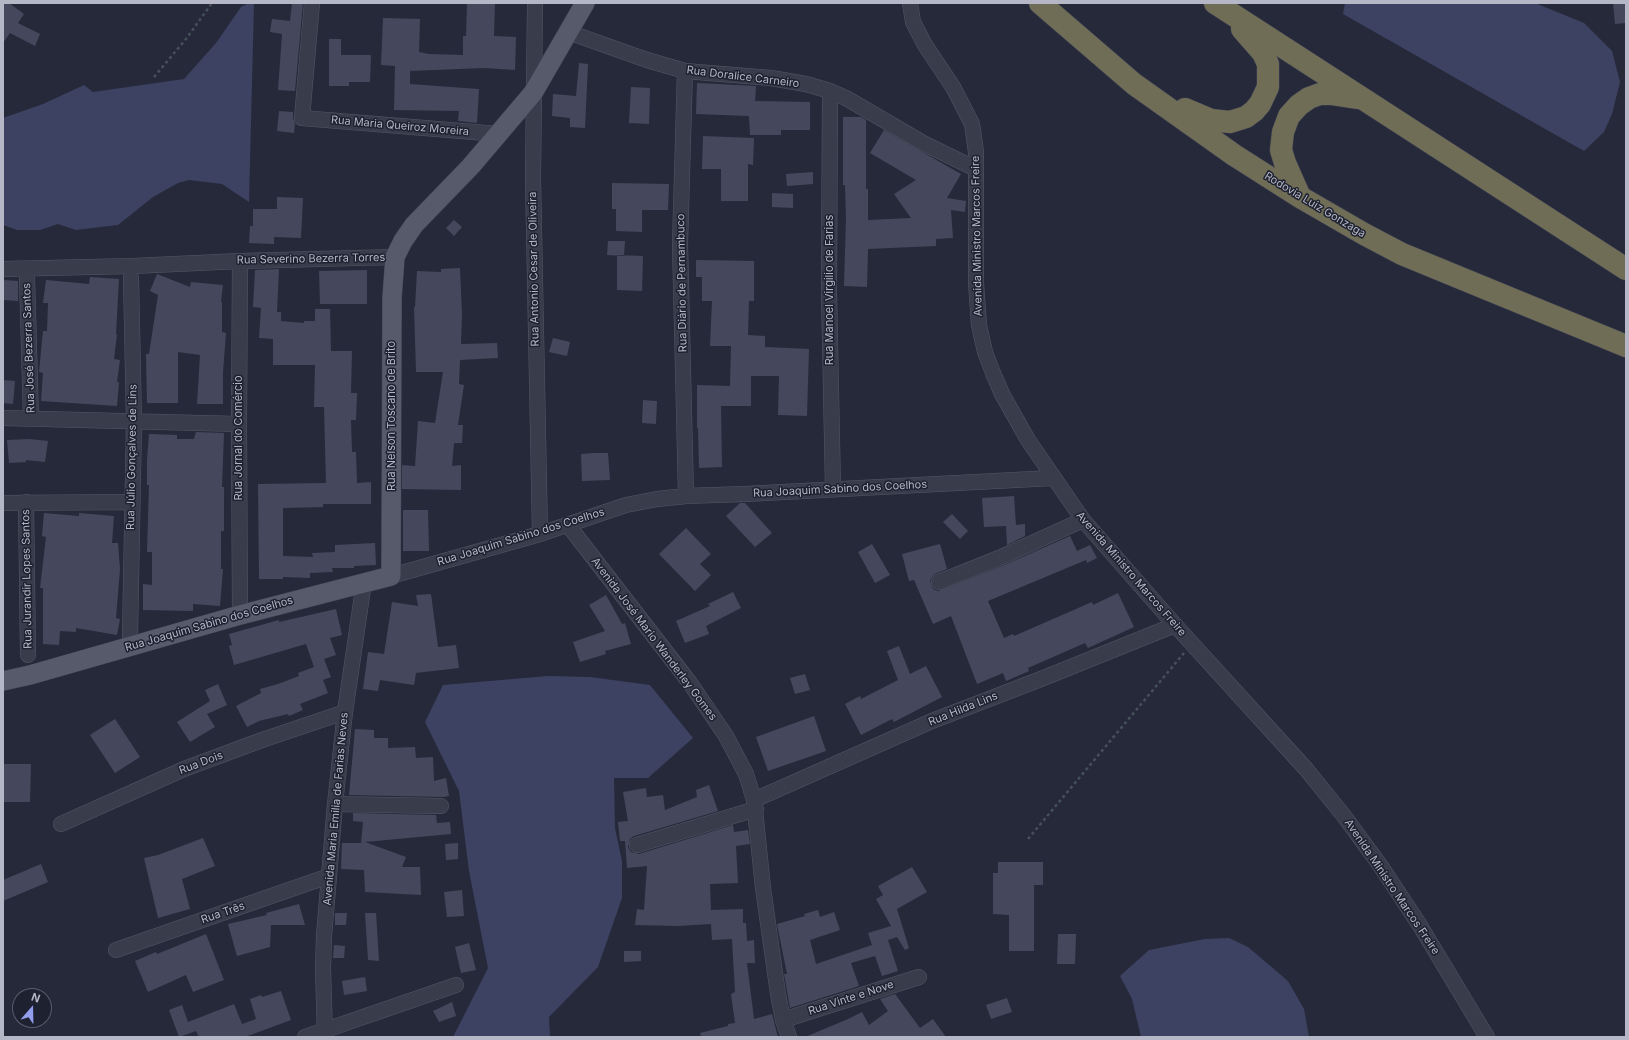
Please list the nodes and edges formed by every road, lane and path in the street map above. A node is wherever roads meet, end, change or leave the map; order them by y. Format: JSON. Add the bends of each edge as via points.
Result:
{"nodes":[{"id":1,"x":212,"y":3,"type":"edge"},
{"id":2,"x":312,"y":3,"type":"edge"},
{"id":3,"x":535,"y":3,"type":"edge"},
{"id":4,"x":585,"y":3,"type":"edge"},
{"id":5,"x":910,"y":3,"type":"edge"},
{"id":6,"x":1040,"y":3,"type":"edge"},
{"id":7,"x":1218,"y":5,"type":"edge"},
{"id":8,"x":568,"y":32,"type":"junction"},
{"id":9,"x":685,"y":71,"type":"junction"},
{"id":10,"x":154,"y":77,"type":"dead end"},
{"id":11,"x":1134,"y":84,"type":"junction"},
{"id":12,"x":830,"y":91,"type":"junction"},
{"id":13,"x":533,"y":93,"type":"junction"},
{"id":14,"x":1362,"y":99,"type":"junction"},
{"id":15,"x":498,"y":134,"type":"junction"},
{"id":16,"x":976,"y":169,"type":"junction"},
{"id":17,"x":1300,"y":197,"type":"junction"},
{"id":18,"x":395,"y":257,"type":"junction"},
{"id":19,"x":240,"y":261,"type":"junction"},
{"id":20,"x":3,"y":269,"type":"edge"},
{"id":21,"x":1626,"y":269,"type":"edge"},
{"id":22,"x":27,"y":277,"type":"dead end"},
{"id":23,"x":131,"y":278,"type":"dead end"},
{"id":24,"x":1626,"y":346,"type":"edge"},
{"id":25,"x":3,"y":418,"type":"edge"},
{"id":26,"x":31,"y":419,"type":"junction"},
{"id":27,"x":134,"y":422,"type":"junction"},
{"id":28,"x":239,"y":424,"type":"junction"},
{"id":29,"x":1053,"y":478,"type":"junction"},
{"id":30,"x":833,"y":489,"type":"junction"},
{"id":31,"x":686,"y":496,"type":"junction"},
{"id":32,"x":26,"y":502,"type":"junction"},
{"id":33,"x":132,"y":502,"type":"junction"},
{"id":34,"x":3,"y":503,"type":"edge"},
{"id":35,"x":1083,"y":520,"type":"junction"},
{"id":36,"x":568,"y":525,"type":"junction"},
{"id":37,"x":540,"y":534,"type":"junction"},
{"id":38,"x":391,"y":576,"type":"junction"},
{"id":39,"x":364,"y":582,"type":"junction"},
{"id":40,"x":939,"y":582,"type":"dead end"},
{"id":41,"x":240,"y":615,"type":"junction"},
{"id":42,"x":1175,"y":625,"type":"junction"},
{"id":43,"x":130,"y":636,"type":"dead end"},
{"id":44,"x":1192,"y":644,"type":"junction"},
{"id":45,"x":28,"y":655,"type":"dead end"},
{"id":46,"x":3,"y":681,"type":"edge"},
{"id":47,"x":345,"y":712,"type":"junction"},
{"id":48,"x":335,"y":804,"type":"junction"},
{"id":49,"x":755,"y":805,"type":"junction"},
{"id":50,"x":441,"y":806,"type":"dead end"},
{"id":51,"x":60,"y":824,"type":"dead end"},
{"id":52,"x":1028,"y":838,"type":"dead end"},
{"id":53,"x":637,"y":845,"type":"dead end"},
{"id":54,"x":329,"y":876,"type":"junction"},
{"id":55,"x":116,"y":950,"type":"dead end"},
{"id":56,"x":919,"y":977,"type":"dead end"},
{"id":57,"x":456,"y":985,"type":"dead end"},
{"id":58,"x":784,"y":1032,"type":"edge"},
{"id":59,"x":325,"y":1033,"type":"edge"},
{"id":60,"x":305,"y":1037,"type":"edge"},
{"id":61,"x":1487,"y":1037,"type":"edge"}],
"edges":[{"from":1,"to":10,"type":"path"},
{"from":2,"to":15,"type":"street","name":"Rua Maria Queiroz Moreira","via":[[302,118]]},
{"from":3,"to":13,"type":"street","name":"Rua Antonio Cesar de Oliveira"},
{"from":4,"to":8,"type":"main road","name":"Rua Severino Bezerra Torres"},
{"from":5,"to":16,"type":"street","name":"Avenida Ministro Marcos Freire","via":[[913,22],[953,87],[972,124]]},
{"from":6,"to":11,"type":"highway","name":"Rodovia Luiz Gonzaga"},
{"from":7,"to":11,"type":"highway","via":[[1257,45],[1267,59],[1268,87],[1254,111],[1246,117],[1230,122],[1211,120]]},
{"from":7,"to":14,"type":"highway"},
{"from":8,"to":9,"type":"street","name":"Rua Doralice Carneiro"},
{"from":8,"to":13,"type":"main road","name":"Rua Severino Bezerra Torres"},
{"from":9,"to":12,"type":"street","name":"Rua Doralice Carneiro","via":[[771,78]]},
{"from":9,"to":31,"type":"street","name":"Rua Diário de Pernambuco","via":[[680,244]]},
{"from":11,"to":17,"type":"highway","name":"Rodovia Luiz Gonzaga"},
{"from":12,"to":16,"type":"street","name":"Rua Doralice Carneiro","via":[[923,143]]},
{"from":12,"to":30,"type":"street","name":"Rua Manoel Virgilio de Farias","via":[[829,291]]},
{"from":13,"to":15,"type":"main road","name":"Rua Severino Bezerra Torres"},
{"from":13,"to":37,"type":"street","name":"Rua Antonio Cesar de Oliveira"},
{"from":14,"to":17,"type":"highway","via":[[1320,94],[1309,98],[1292,111],[1282,132],[1281,150]]},
{"from":14,"to":21,"type":"highway"},
{"from":15,"to":18,"type":"main road","name":"Rua Severino Bezerra Torres","via":[[414,225]]},
{"from":16,"to":29,"type":"street","name":"Avenida Ministro Marcos Freire","via":[[976,283],[979,325],[985,352],[1002,394]]},
{"from":17,"to":24,"type":"highway","name":"Rodovia Luiz Gonzaga","via":[[1402,254]]},
{"from":18,"to":19,"type":"street","name":"Rua Severino Bezerra Torres"},
{"from":18,"to":38,"type":"main road","name":"Rua Nelson Toscano de Brito","via":[[392,298]]},
{"from":19,"to":20,"type":"street","name":"Rua Severino Bezerra Torres"},
{"from":19,"to":28,"type":"street","name":"Rua Jornal do Comércio"},
{"from":22,"to":26,"type":"street","name":"Rua José Bezerra Santos"},
{"from":23,"to":27,"type":"street","name":"Rua Júlio Gonçalves de Lins"},
{"from":25,"to":26,"type":"street"},
{"from":26,"to":27,"type":"street"},
{"from":27,"to":28,"type":"street"},
{"from":27,"to":33,"type":"street","name":"Rua Júlio Gonçalves de Lins"},
{"from":28,"to":41,"type":"street","name":"Rua Jornal do Comércio"},
{"from":29,"to":30,"type":"street","name":"Rua Joaquim Sabino dos Coelhos"},
{"from":29,"to":35,"type":"street","name":"Avenida Ministro Marcos Freire"},
{"from":30,"to":31,"type":"street","name":"Rua Joaquim Sabino dos Coelhos"},
{"from":31,"to":36,"type":"street","name":"Rua Joaquim Sabino dos Coelhos","via":[[626,505]]},
{"from":32,"to":33,"type":"street"},
{"from":32,"to":34,"type":"street"},
{"from":32,"to":45,"type":"street","name":"Rua Jurandir Lopes Santos"},
{"from":33,"to":43,"type":"street","name":"Rua Júlio Gonçalves de Lins"},
{"from":35,"to":40,"type":"street"},
{"from":35,"to":42,"type":"street","name":"Avenida Ministro Marcos Freire"},
{"from":36,"to":37,"type":"street","name":"Rua Joaquim Sabino dos Coelhos"},
{"from":36,"to":49,"type":"street","name":"Avenida José Mario Wanderley Gomes","via":[[695,690],[726,736],[746,774]]},
{"from":37,"to":38,"type":"street","name":"Rua Joaquim Sabino dos Coelhos"},
{"from":38,"to":39,"type":"main road","name":"Rua Joaquim Sabino dos Coelhos"},
{"from":39,"to":41,"type":"main road","name":"Rua Joaquim Sabino dos Coelhos"},
{"from":39,"to":47,"type":"street","name":"Avenida Maria Emilia de Farias Neves"},
{"from":41,"to":46,"type":"main road","name":"Rua Joaquim Sabino dos Coelhos"},
{"from":42,"to":44,"type":"street","name":"Avenida Ministro Marcos Freire"},
{"from":42,"to":49,"type":"street","name":"Rua Hilda Lins","via":[[1041,680],[938,718]]},
{"from":44,"to":52,"type":"path"},
{"from":44,"to":61,"type":"street","name":"Avenida Ministro Marcos Freire","via":[[1306,769],[1344,816],[1419,924]]},
{"from":47,"to":48,"type":"street","name":"Avenida Maria Emilia de Farias Neves"},
{"from":47,"to":51,"type":"street","name":"Rua Dois","via":[[184,769]]},
{"from":48,"to":50,"type":"street"},
{"from":48,"to":54,"type":"street","name":"Avenida Maria Emilia de Farias Neves"},
{"from":49,"to":53,"type":"street","name":"Rua Hilda Lins"},
{"from":49,"to":58,"type":"street","name":"Avenida José Mario Wanderley Gomes","via":[[764,895]]},
{"from":54,"to":55,"type":"street","name":"Rua Três"},
{"from":54,"to":59,"type":"street","name":"Avenida Maria Emilia de Farias Neves","via":[[324,936]]},
{"from":56,"to":58,"type":"street","name":"Rua Vinte e Nove"},
{"from":57,"to":59,"type":"street"},
{"from":59,"to":60,"type":"street"}]}
